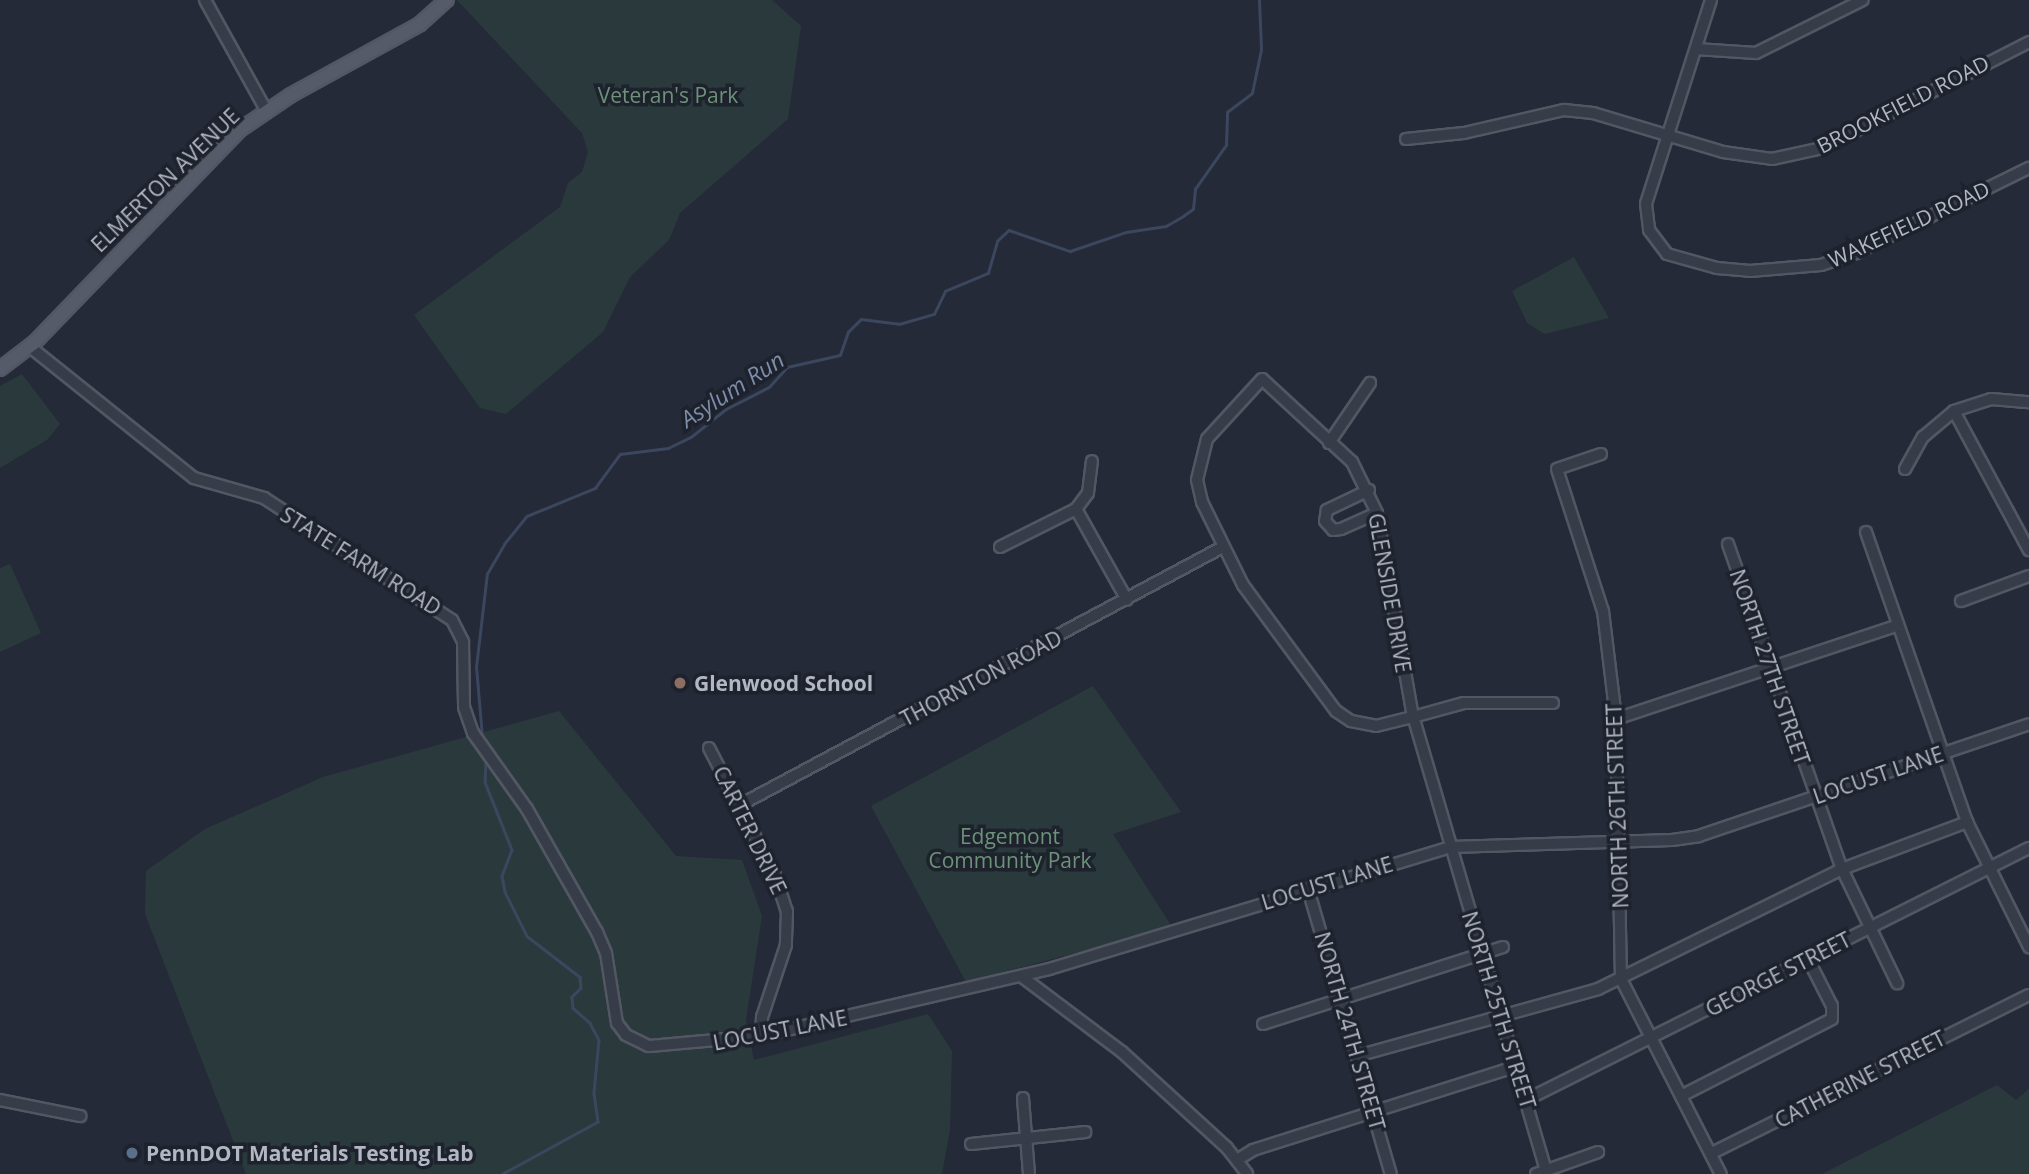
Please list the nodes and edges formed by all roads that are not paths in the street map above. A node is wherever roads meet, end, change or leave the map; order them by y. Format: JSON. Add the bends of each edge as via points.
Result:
{"nodes":[{"id":1,"x":205,"y":0,"type":"edge"},
{"id":2,"x":447,"y":0,"type":"edge"},
{"id":3,"x":1711,"y":0,"type":"edge"},
{"id":4,"x":1863,"y":0,"type":"edge"},
{"id":5,"x":2029,"y":42,"type":"edge"},
{"id":6,"x":1696,"y":49,"type":"junction"},
{"id":7,"x":266,"y":110,"type":"junction"},
{"id":8,"x":1667,"y":133,"type":"junction"},
{"id":9,"x":1406,"y":139,"type":"dead end"},
{"id":10,"x":2029,"y":168,"type":"edge"},
{"id":11,"x":29,"y":346,"type":"junction"},
{"id":12,"x":0,"y":369,"type":"edge"},
{"id":13,"x":1370,"y":383,"type":"dead end"},
{"id":14,"x":2029,"y":402,"type":"edge"},
{"id":15,"x":1954,"y":411,"type":"junction"},
{"id":16,"x":1329,"y":443,"type":"junction"},
{"id":17,"x":1601,"y":454,"type":"dead end"},
{"id":18,"x":1092,"y":461,"type":"dead end"},
{"id":19,"x":1905,"y":469,"type":"dead end"},
{"id":20,"x":1368,"y":489,"type":"junction"},
{"id":21,"x":1076,"y":509,"type":"junction"},
{"id":22,"x":1377,"y":513,"type":"junction"},
{"id":23,"x":1866,"y":532,"type":"dead end"},
{"id":24,"x":1728,"y":544,"type":"dead end"},
{"id":25,"x":1000,"y":547,"type":"dead end"},
{"id":26,"x":1221,"y":548,"type":"junction"},
{"id":27,"x":2029,"y":550,"type":"edge"},
{"id":28,"x":2029,"y":576,"type":"edge"},
{"id":29,"x":1127,"y":600,"type":"junction"},
{"id":30,"x":1961,"y":601,"type":"dead end"},
{"id":31,"x":1898,"y":625,"type":"junction"},
{"id":32,"x":1770,"y":666,"type":"junction"},
{"id":33,"x":1553,"y":703,"type":"dead end"},
{"id":34,"x":1413,"y":717,"type":"junction"},
{"id":35,"x":1616,"y":719,"type":"junction"},
{"id":36,"x":2029,"y":724,"type":"edge"},
{"id":37,"x":709,"y":748,"type":"dead end"},
{"id":38,"x":1943,"y":754,"type":"junction"},
{"id":39,"x":1815,"y":796,"type":"junction"},
{"id":40,"x":740,"y":805,"type":"junction"},
{"id":41,"x":1967,"y":822,"type":"junction"},
{"id":42,"x":1620,"y":841,"type":"junction"},
{"id":43,"x":1451,"y":847,"type":"junction"},
{"id":44,"x":2029,"y":848,"type":"edge"},
{"id":45,"x":1989,"y":868,"type":"junction"},
{"id":46,"x":1842,"y":869,"type":"junction"},
{"id":47,"x":1308,"y":889,"type":"junction"},
{"id":48,"x":1868,"y":929,"type":"junction"},
{"id":49,"x":1503,"y":947,"type":"dead end"},
{"id":50,"x":2029,"y":947,"type":"edge"},
{"id":51,"x":1482,"y":957,"type":"junction"},
{"id":52,"x":1808,"y":959,"type":"junction"},
{"id":53,"x":1021,"y":976,"type":"junction"},
{"id":54,"x":1621,"y":979,"type":"junction"},
{"id":55,"x":1897,"y":983,"type":"dead end"},
{"id":56,"x":2029,"y":995,"type":"edge"},
{"id":57,"x":1341,"y":1002,"type":"junction"},
{"id":58,"x":1501,"y":1015,"type":"junction"},
{"id":59,"x":1263,"y":1024,"type":"dead end"},
{"id":60,"x":626,"y":1034,"type":"joint"},
{"id":61,"x":761,"y":1036,"type":"junction"},
{"id":62,"x":1650,"y":1038,"type":"junction"},
{"id":63,"x":1357,"y":1056,"type":"junction"},
{"id":64,"x":1515,"y":1067,"type":"junction"},
{"id":65,"x":1681,"y":1096,"type":"junction"},
{"id":66,"x":1023,"y":1098,"type":"dead end"},
{"id":67,"x":0,"y":1100,"type":"edge"},
{"id":68,"x":1526,"y":1100,"type":"junction"},
{"id":69,"x":1374,"y":1111,"type":"junction"},
{"id":70,"x":80,"y":1116,"type":"dead end"},
{"id":71,"x":1085,"y":1132,"type":"dead end"},
{"id":72,"x":1026,"y":1137,"type":"junction"},
{"id":73,"x":971,"y":1144,"type":"dead end"},
{"id":74,"x":1598,"y":1152,"type":"dead end"},
{"id":75,"x":1712,"y":1153,"type":"junction"},
{"id":76,"x":1237,"y":1160,"type":"junction"},
{"id":77,"x":1543,"y":1172,"type":"edge"},
{"id":78,"x":1029,"y":1174,"type":"edge"},
{"id":79,"x":1247,"y":1174,"type":"edge"},
{"id":80,"x":1391,"y":1174,"type":"edge"},
{"id":81,"x":1721,"y":1174,"type":"edge"}],
"edges":[{"from":1,"to":7,"type":"street"},
{"from":2,"to":7,"type":"main road","name":"ELMERTON AVENUE","via":[[420,24]]},
{"from":3,"to":6,"type":"street","name":"WAKEFIELD ROAD"},
{"from":4,"to":6,"type":"street","via":[[1756,53]]},
{"from":5,"to":8,"type":"street","name":"BROOKFIELD ROAD","via":[[1822,148],[1772,159],[1723,152]]},
{"from":6,"to":8,"type":"street","name":"WAKEFIELD ROAD"},
{"from":7,"to":11,"type":"main road","name":"ELMERTON AVENUE","via":[[210,159]]},
{"from":8,"to":9,"type":"street","name":"BROOKFIELD ROAD","via":[[1564,110],[1464,133]]},
{"from":8,"to":10,"type":"street","name":"WAKEFIELD ROAD","via":[[1646,204],[1649,230],[1667,254],[1717,268],[1776,270],[1821,265],[1856,253]]},
{"from":11,"to":12,"type":"main road","name":"ELMERTON AVENUE"},
{"from":11,"to":60,"type":"street","name":"STATE FARM ROAD","via":[[194,478],[264,498],[452,620],[463,642],[464,707],[479,744],[527,809],[597,932],[606,953],[612,1009]]},
{"from":13,"to":16,"type":"street"},
{"from":14,"to":15,"type":"street","via":[[1991,399]]},
{"from":15,"to":19,"type":"street","via":[[1923,437]]},
{"from":15,"to":27,"type":"street"},
{"from":16,"to":20,"type":"street","name":"GLENSIDE DRIVE","via":[[1352,462]]},
{"from":16,"to":26,"type":"street","name":"GLENSIDE DRIVE","via":[[1262,379],[1207,439],[1199,460],[1202,502]]},
{"from":17,"to":35,"type":"street","name":"NORTH 26TH STREET","via":[[1557,468],[1603,611]]},
{"from":18,"to":21,"type":"street","via":[[1088,493]]},
{"from":20,"to":22,"type":"street","name":"GLENSIDE DRIVE"},
{"from":20,"to":22,"type":"street","via":[[1327,510],[1325,521],[1334,530],[1341,529]]},
{"from":21,"to":25,"type":"street"},
{"from":21,"to":29,"type":"street"},
{"from":22,"to":34,"type":"street","name":"GLENSIDE DRIVE"},
{"from":23,"to":31,"type":"street"},
{"from":24,"to":32,"type":"street","name":"NORTH 27TH STREET"},
{"from":26,"to":29,"type":"street","name":"THORNTON ROAD"},
{"from":26,"to":34,"type":"street","via":[[1336,711],[1352,721],[1376,726]]},
{"from":28,"to":30,"type":"street"},
{"from":29,"to":40,"type":"street","name":"THORNTON ROAD"},
{"from":31,"to":32,"type":"street"},
{"from":31,"to":38,"type":"street"},
{"from":32,"to":35,"type":"street"},
{"from":32,"to":39,"type":"street","name":"NORTH 27TH STREET"},
{"from":33,"to":34,"type":"street","via":[[1464,703]]},
{"from":34,"to":43,"type":"street","name":"GLENSIDE DRIVE"},
{"from":35,"to":42,"type":"street","name":"NORTH 26TH STREET"},
{"from":36,"to":38,"type":"street","name":"LOCUST LANE"},
{"from":37,"to":40,"type":"street","name":"CARTER DRIVE"},
{"from":38,"to":39,"type":"street","name":"LOCUST LANE"},
{"from":38,"to":41,"type":"street"},
{"from":39,"to":42,"type":"street","name":"LOCUST LANE","via":[[1699,835]]},
{"from":39,"to":46,"type":"street","name":"NORTH 27TH STREET"},
{"from":40,"to":61,"type":"street","name":"CARTER DRIVE","via":[[775,875],[786,911],[786,945],[762,1017]]},
{"from":41,"to":45,"type":"street"},
{"from":41,"to":46,"type":"street"},
{"from":42,"to":43,"type":"street","name":"LOCUST LANE"},
{"from":42,"to":54,"type":"street","name":"NORTH 26TH STREET"},
{"from":43,"to":47,"type":"street","name":"LOCUST LANE"},
{"from":43,"to":51,"type":"street","name":"NORTH 25TH STREET"},
{"from":44,"to":45,"type":"street","name":"GEORGE STREET"},
{"from":45,"to":48,"type":"street","name":"GEORGE STREET"},
{"from":45,"to":50,"type":"street"},
{"from":46,"to":48,"type":"street","name":"NORTH 27TH STREET"},
{"from":46,"to":54,"type":"street"},
{"from":47,"to":53,"type":"street","name":"LOCUST LANE"},
{"from":47,"to":57,"type":"street","name":"NORTH 24TH STREET"},
{"from":48,"to":52,"type":"street","name":"GEORGE STREET"},
{"from":48,"to":55,"type":"street","name":"NORTH 27TH STREET"},
{"from":49,"to":51,"type":"street"},
{"from":51,"to":57,"type":"street"},
{"from":51,"to":58,"type":"street","name":"NORTH 25TH STREET"},
{"from":52,"to":62,"type":"street","name":"GEORGE STREET"},
{"from":52,"to":65,"type":"street","via":[[1832,1006],[1832,1019]]},
{"from":53,"to":61,"type":"street","name":"LOCUST LANE"},
{"from":53,"to":76,"type":"street","via":[[1122,1052]]},
{"from":54,"to":58,"type":"street"},
{"from":54,"to":62,"type":"street","name":"NORTH 26TH STREET"},
{"from":56,"to":75,"type":"street","name":"CATHERINE STREET"},
{"from":57,"to":59,"type":"street"},
{"from":57,"to":63,"type":"street","name":"NORTH 24TH STREET"},
{"from":58,"to":63,"type":"street"},
{"from":58,"to":64,"type":"street","name":"NORTH 25TH STREET"},
{"from":60,"to":61,"type":"street","name":"LOCUST LANE","via":[[649,1046],[666,1047]]},
{"from":62,"to":65,"type":"street","name":"NORTH 26TH STREET"},
{"from":62,"to":68,"type":"street","name":"GEORGE STREET"},
{"from":63,"to":69,"type":"street","name":"NORTH 24TH STREET"},
{"from":64,"to":68,"type":"street","name":"NORTH 25TH STREET"},
{"from":64,"to":69,"type":"street"},
{"from":65,"to":75,"type":"street","name":"NORTH 26TH STREET"},
{"from":66,"to":72,"type":"street"},
{"from":67,"to":70,"type":"street"},
{"from":68,"to":77,"type":"street","name":"NORTH 25TH STREET"},
{"from":69,"to":76,"type":"street","via":[[1253,1150]]},
{"from":69,"to":80,"type":"street","name":"NORTH 24TH STREET"},
{"from":71,"to":72,"type":"street"},
{"from":72,"to":73,"type":"street"},
{"from":72,"to":78,"type":"street"},
{"from":74,"to":77,"type":"street"},
{"from":75,"to":81,"type":"street"},
{"from":76,"to":79,"type":"street"}]}
